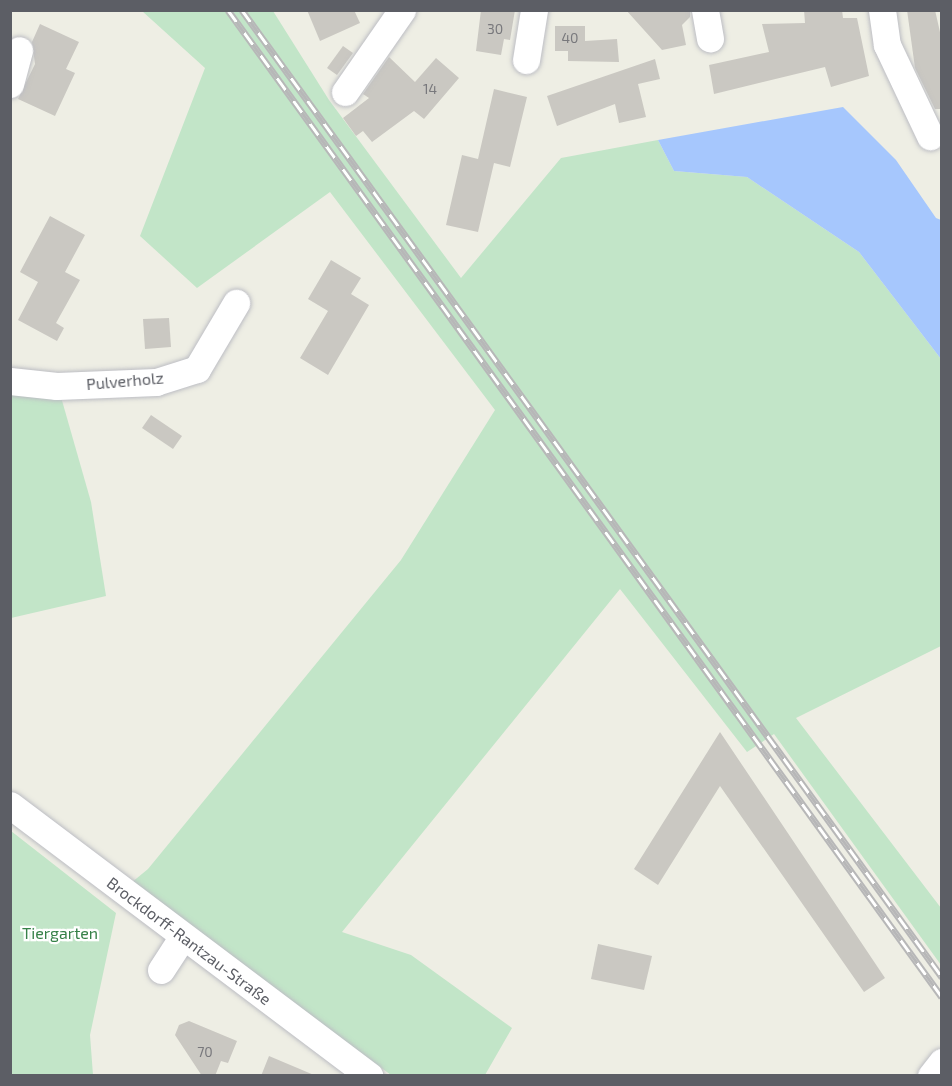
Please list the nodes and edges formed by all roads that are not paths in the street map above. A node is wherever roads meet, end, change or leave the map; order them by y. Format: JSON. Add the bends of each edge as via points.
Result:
{"nodes":[{"id":1,"x":402,"y":10,"type":"edge"},
{"id":2,"x":534,"y":10,"type":"edge"},
{"id":3,"x":705,"y":10,"type":"edge"},
{"id":4,"x":882,"y":10,"type":"edge"},
{"id":5,"x":710,"y":39,"type":"dead end"},
{"id":6,"x":19,"y":50,"type":"dead end"},
{"id":7,"x":526,"y":60,"type":"dead end"},
{"id":8,"x":10,"y":84,"type":"edge"},
{"id":9,"x":345,"y":92,"type":"dead end"},
{"id":10,"x":930,"y":136,"type":"dead end"},
{"id":11,"x":236,"y":303,"type":"dead end"},
{"id":12,"x":10,"y":381,"type":"edge"},
{"id":13,"x":10,"y":805,"type":"edge"},
{"id":14,"x":182,"y":938,"type":"junction"},
{"id":15,"x":161,"y":970,"type":"dead end"},
{"id":16,"x":942,"y":1062,"type":"edge"},
{"id":17,"x":369,"y":1076,"type":"edge"},
{"id":18,"x":931,"y":1076,"type":"edge"}],
"edges":[{"from":1,"to":9,"type":"street"},
{"from":2,"to":7,"type":"street"},
{"from":3,"to":5,"type":"street"},
{"from":4,"to":10,"type":"street","via":[[887,45]]},
{"from":6,"to":8,"type":"street"},
{"from":11,"to":12,"type":"street","name":"Pulverholz","via":[[197,369],[156,382],[57,386]]},
{"from":13,"to":14,"type":"street","name":"Brockdorff-Rantzau-Straße"},
{"from":14,"to":15,"type":"street"},
{"from":14,"to":17,"type":"street","name":"Brockdorff-Rantzau-Straße"},
{"from":16,"to":18,"type":"street"}]}
